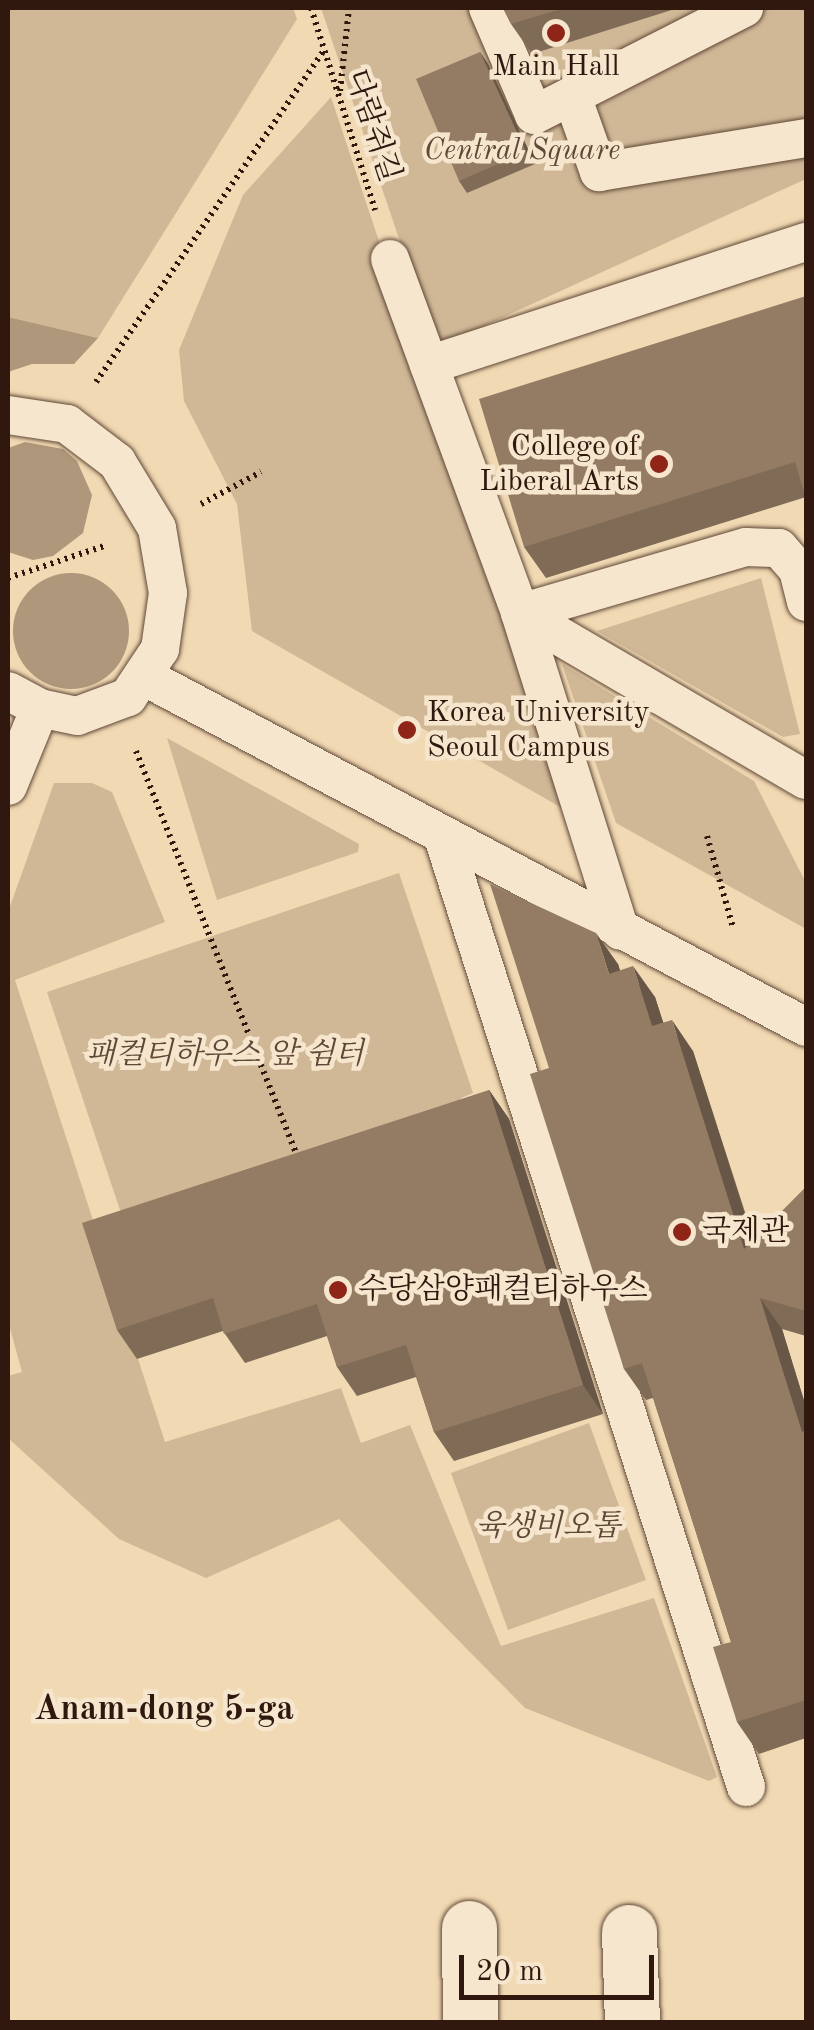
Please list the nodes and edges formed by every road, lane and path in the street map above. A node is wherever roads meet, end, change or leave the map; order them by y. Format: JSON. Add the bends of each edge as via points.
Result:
{"nodes":[{"id":1,"x":311,"y":8,"type":"edge"},
{"id":2,"x":350,"y":8,"type":"edge"},
{"id":3,"x":488,"y":8,"type":"edge"},
{"id":4,"x":740,"y":8,"type":"edge"},
{"id":5,"x":324,"y":50,"type":"junction"},
{"id":6,"x":340,"y":96,"type":"junction"},
{"id":7,"x":572,"y":96,"type":"junction"},
{"id":8,"x":806,"y":138,"type":"edge"},
{"id":9,"x":806,"y":242,"type":"edge"},
{"id":10,"x":390,"y":259,"type":"joint"},
{"id":11,"x":429,"y":366,"type":"junction"},
{"id":12,"x":8,"y":415,"type":"edge"},
{"id":13,"x":66,"y":424,"type":"junction"},
{"id":14,"x":261,"y":472,"type":"dead end"},
{"id":15,"x":157,"y":528,"type":"junction"},
{"id":16,"x":8,"y":578,"type":"edge"},
{"id":17,"x":806,"y":602,"type":"edge"},
{"id":18,"x":520,"y":613,"type":"junction"},
{"id":19,"x":146,"y":677,"type":"junction"},
{"id":20,"x":24,"y":700,"type":"edge"},
{"id":21,"x":117,"y":704,"type":"junction"},
{"id":22,"x":806,"y":780,"type":"edge"},
{"id":23,"x":8,"y":786,"type":"edge"},
{"id":24,"x":708,"y":836,"type":"dead end"},
{"id":25,"x":444,"y":840,"type":"junction"},
{"id":26,"x":620,"y":931,"type":"junction"},
{"id":27,"x":751,"y":997,"type":"junction"},
{"id":28,"x":806,"y":1028,"type":"edge"},
{"id":29,"x":301,"y":1166,"type":"edge"},
{"id":30,"x":746,"y":1787,"type":"dead end"},
{"id":31,"x":470,"y":1928,"type":"dead end"},
{"id":32,"x":628,"y":1932,"type":"dead end"},
{"id":33,"x":470,"y":2022,"type":"edge"},
{"id":34,"x":632,"y":2022,"type":"edge"}],
"edges":[{"from":1,"to":5,"type":"path","name":"다람쥐길"},
{"from":2,"to":6,"type":"path"},
{"from":3,"to":7,"type":"lane","via":[[534,115]]},
{"from":4,"to":7,"type":"lane"},
{"from":5,"to":6,"type":"path","name":"다람쥐길"},
{"from":5,"to":13,"type":"path"},
{"from":6,"to":10,"type":"path","name":"다람쥐길"},
{"from":7,"to":8,"type":"lane","via":[[600,172]]},
{"from":9,"to":11,"type":"lane"},
{"from":10,"to":11,"type":"lane"},
{"from":11,"to":18,"type":"lane"},
{"from":12,"to":13,"type":"lane"},
{"from":13,"to":15,"type":"lane","via":[[117,462]]},
{"from":14,"to":15,"type":"path"},
{"from":15,"to":16,"type":"path"},
{"from":15,"to":19,"type":"lane","via":[[168,593],[160,649]]},
{"from":17,"to":18,"type":"lane","via":[[798,570],[779,548],[746,547]]},
{"from":18,"to":22,"type":"lane"},
{"from":18,"to":26,"type":"lane"},
{"from":19,"to":21,"type":"lane"},
{"from":19,"to":25,"type":"lane"},
{"from":20,"to":21,"type":"lane","via":[[76,716]]},
{"from":20,"to":23,"type":"lane"},
{"from":21,"to":29,"type":"path"},
{"from":24,"to":27,"type":"path"},
{"from":25,"to":26,"type":"lane"},
{"from":25,"to":30,"type":"lane"},
{"from":26,"to":27,"type":"lane"},
{"from":27,"to":28,"type":"lane"},
{"from":31,"to":33,"type":"street"},
{"from":32,"to":34,"type":"street"}]}
